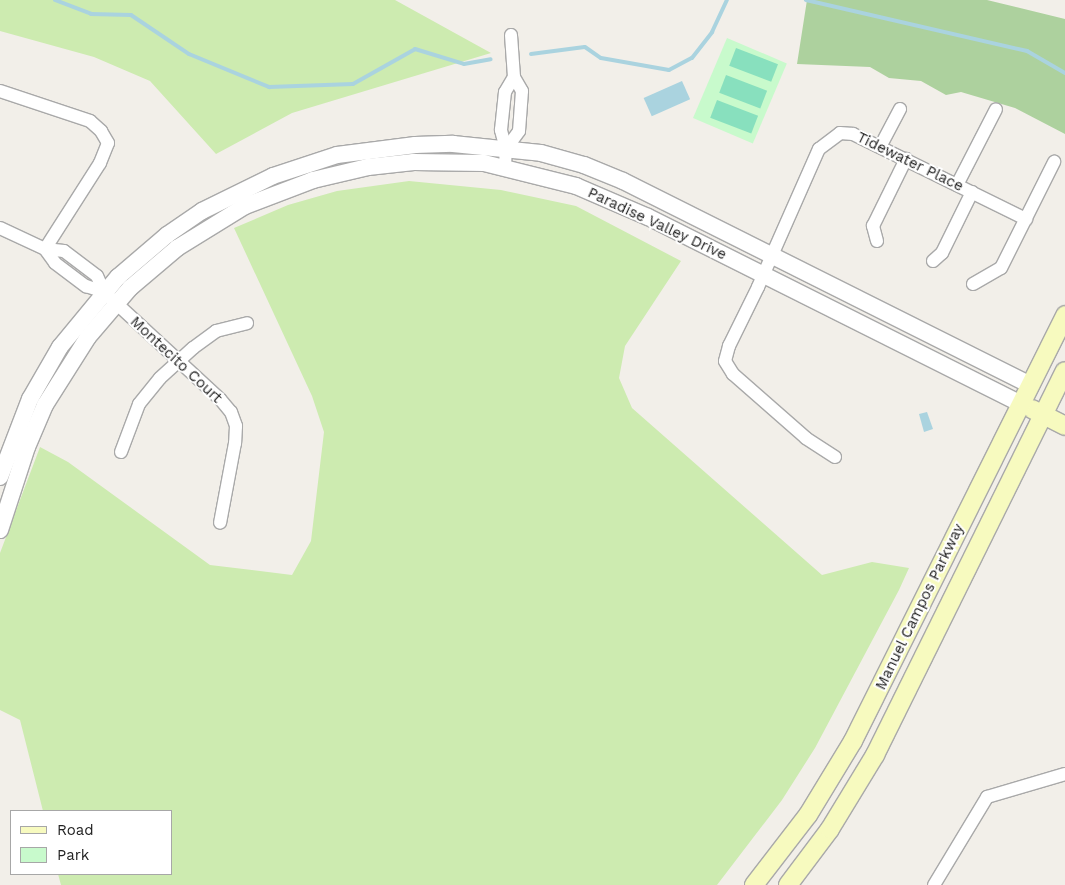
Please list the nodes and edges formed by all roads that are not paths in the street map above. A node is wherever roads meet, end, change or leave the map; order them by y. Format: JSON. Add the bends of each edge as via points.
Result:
{"nodes":[{"id":1,"x":511,"y":35,"type":"dead end"},
{"id":2,"x":514,"y":77,"type":"junction"},
{"id":3,"x":0,"y":91,"type":"edge"},
{"id":4,"x":900,"y":109,"type":"dead end"},
{"id":5,"x":996,"y":109,"type":"dead end"},
{"id":6,"x":880,"y":147,"type":"junction"},
{"id":7,"x":506,"y":149,"type":"junction"},
{"id":8,"x":906,"y":159,"type":"junction"},
{"id":9,"x":1054,"y":162,"type":"dead end"},
{"id":10,"x":505,"y":166,"type":"junction"},
{"id":11,"x":957,"y":185,"type":"junction"},
{"id":12,"x":972,"y":192,"type":"junction"},
{"id":13,"x":1026,"y":219,"type":"junction"},
{"id":14,"x":0,"y":228,"type":"edge"},
{"id":15,"x":877,"y":241,"type":"dead end"},
{"id":16,"x":45,"y":249,"type":"junction"},
{"id":17,"x":772,"y":255,"type":"junction"},
{"id":18,"x":933,"y":261,"type":"dead end"},
{"id":19,"x":764,"y":274,"type":"junction"},
{"id":20,"x":974,"y":284,"type":"dead end"},
{"id":21,"x":110,"y":297,"type":"junction"},
{"id":22,"x":1065,"y":316,"type":"edge"},
{"id":23,"x":247,"y":323,"type":"dead end"},
{"id":24,"x":179,"y":361,"type":"junction"},
{"id":25,"x":1065,"y":371,"type":"edge"},
{"id":26,"x":1031,"y":384,"type":"junction"},
{"id":27,"x":1059,"y":399,"type":"edge"},
{"id":28,"x":1021,"y":404,"type":"junction"},
{"id":29,"x":1042,"y":415,"type":"junction"},
{"id":30,"x":1065,"y":426,"type":"edge"},
{"id":31,"x":121,"y":452,"type":"dead end"},
{"id":32,"x":834,"y":457,"type":"dead end"},
{"id":33,"x":0,"y":477,"type":"edge"},
{"id":34,"x":220,"y":523,"type":"dead end"},
{"id":35,"x":0,"y":530,"type":"edge"},
{"id":36,"x":1065,"y":774,"type":"edge"},
{"id":37,"x":754,"y":885,"type":"edge"},
{"id":38,"x":788,"y":885,"type":"edge"},
{"id":39,"x":934,"y":885,"type":"edge"}],
"edges":[{"from":1,"to":2,"type":"street"},
{"from":2,"to":7,"type":"street","via":[[504,102],[501,130]]},
{"from":2,"to":7,"type":"street","via":[[522,91],[520,131]]},
{"from":3,"to":16,"type":"street","via":[[90,121],[108,143],[100,163]]},
{"from":4,"to":6,"type":"street"},
{"from":5,"to":11,"type":"street"},
{"from":6,"to":8,"type":"street","name":"Tidewater Place"},
{"from":6,"to":17,"type":"street","name":"Tidewater Place","via":[[853,134],[840,134],[828,139],[810,162]]},
{"from":7,"to":10,"type":"street"},
{"from":7,"to":17,"type":"street","name":"Paradise Valley Drive","via":[[541,153],[584,165]]},
{"from":7,"to":21,"type":"street","name":"Paradise Valley Drive","via":[[453,144],[368,150],[337,155],[273,176],[230,195],[166,235]]},
{"from":8,"to":11,"type":"street","name":"Tidewater Place"},
{"from":8,"to":15,"type":"street","via":[[873,226]]},
{"from":9,"to":13,"type":"street"},
{"from":10,"to":19,"type":"street","name":"Paradise Valley Drive","via":[[613,200]]},
{"from":10,"to":21,"type":"street","name":"Paradise Valley Drive","via":[[452,161],[414,162],[340,172],[279,191],[210,226]]},
{"from":11,"to":12,"type":"street","name":"Tidewater Place"},
{"from":12,"to":13,"type":"street","name":"Tidewater Place"},
{"from":12,"to":18,"type":"street","via":[[942,253]]},
{"from":13,"to":20,"type":"street","via":[[1001,268]]},
{"from":14,"to":16,"type":"street","name":"Montecito Court"},
{"from":16,"to":21,"type":"street","name":"Montecito Court","via":[[64,251],[97,276]]},
{"from":17,"to":19,"type":"street","name":"Tidewater Place"},
{"from":17,"to":26,"type":"street","name":"Paradise Valley Drive"},
{"from":19,"to":28,"type":"street","name":"Paradise Valley Drive"},
{"from":19,"to":32,"type":"street","name":"Tidewater Place","via":[[725,361],[734,374],[806,438]]},
{"from":21,"to":24,"type":"street","name":"Montecito Court"},
{"from":21,"to":33,"type":"street","name":"Paradise Valley Drive","via":[[48,366],[30,399]]},
{"from":21,"to":35,"type":"street","name":"Paradise Valley Drive","via":[[45,405],[27,447]]},
{"from":22,"to":26,"type":"main road","name":"Manuel Campos Parkway"},
{"from":23,"to":24,"type":"street","via":[[216,331]]},
{"from":24,"to":31,"type":"street","via":[[139,404]]},
{"from":24,"to":34,"type":"street","name":"Montecito Court","via":[[220,399],[231,412],[236,426],[229,486]]},
{"from":25,"to":27,"type":"main road","name":"Manuel Campos Parkway"},
{"from":26,"to":27,"type":"main road","name":"Paradise Valley Drive"},
{"from":26,"to":28,"type":"main road","name":"Manuel Campos Parkway"},
{"from":27,"to":29,"type":"main road","name":"Manuel Campos Parkway"},
{"from":28,"to":29,"type":"main road","name":"Paradise Valley Drive"},
{"from":28,"to":37,"type":"main road","name":"Manuel Campos Parkway","via":[[853,741],[808,815]]},
{"from":29,"to":30,"type":"main road","name":"Paradise Valley Drive"},
{"from":29,"to":38,"type":"main road","name":"Manuel Campos Parkway","via":[[875,755],[830,829]]},
{"from":36,"to":39,"type":"street","via":[[987,797]]}]}
